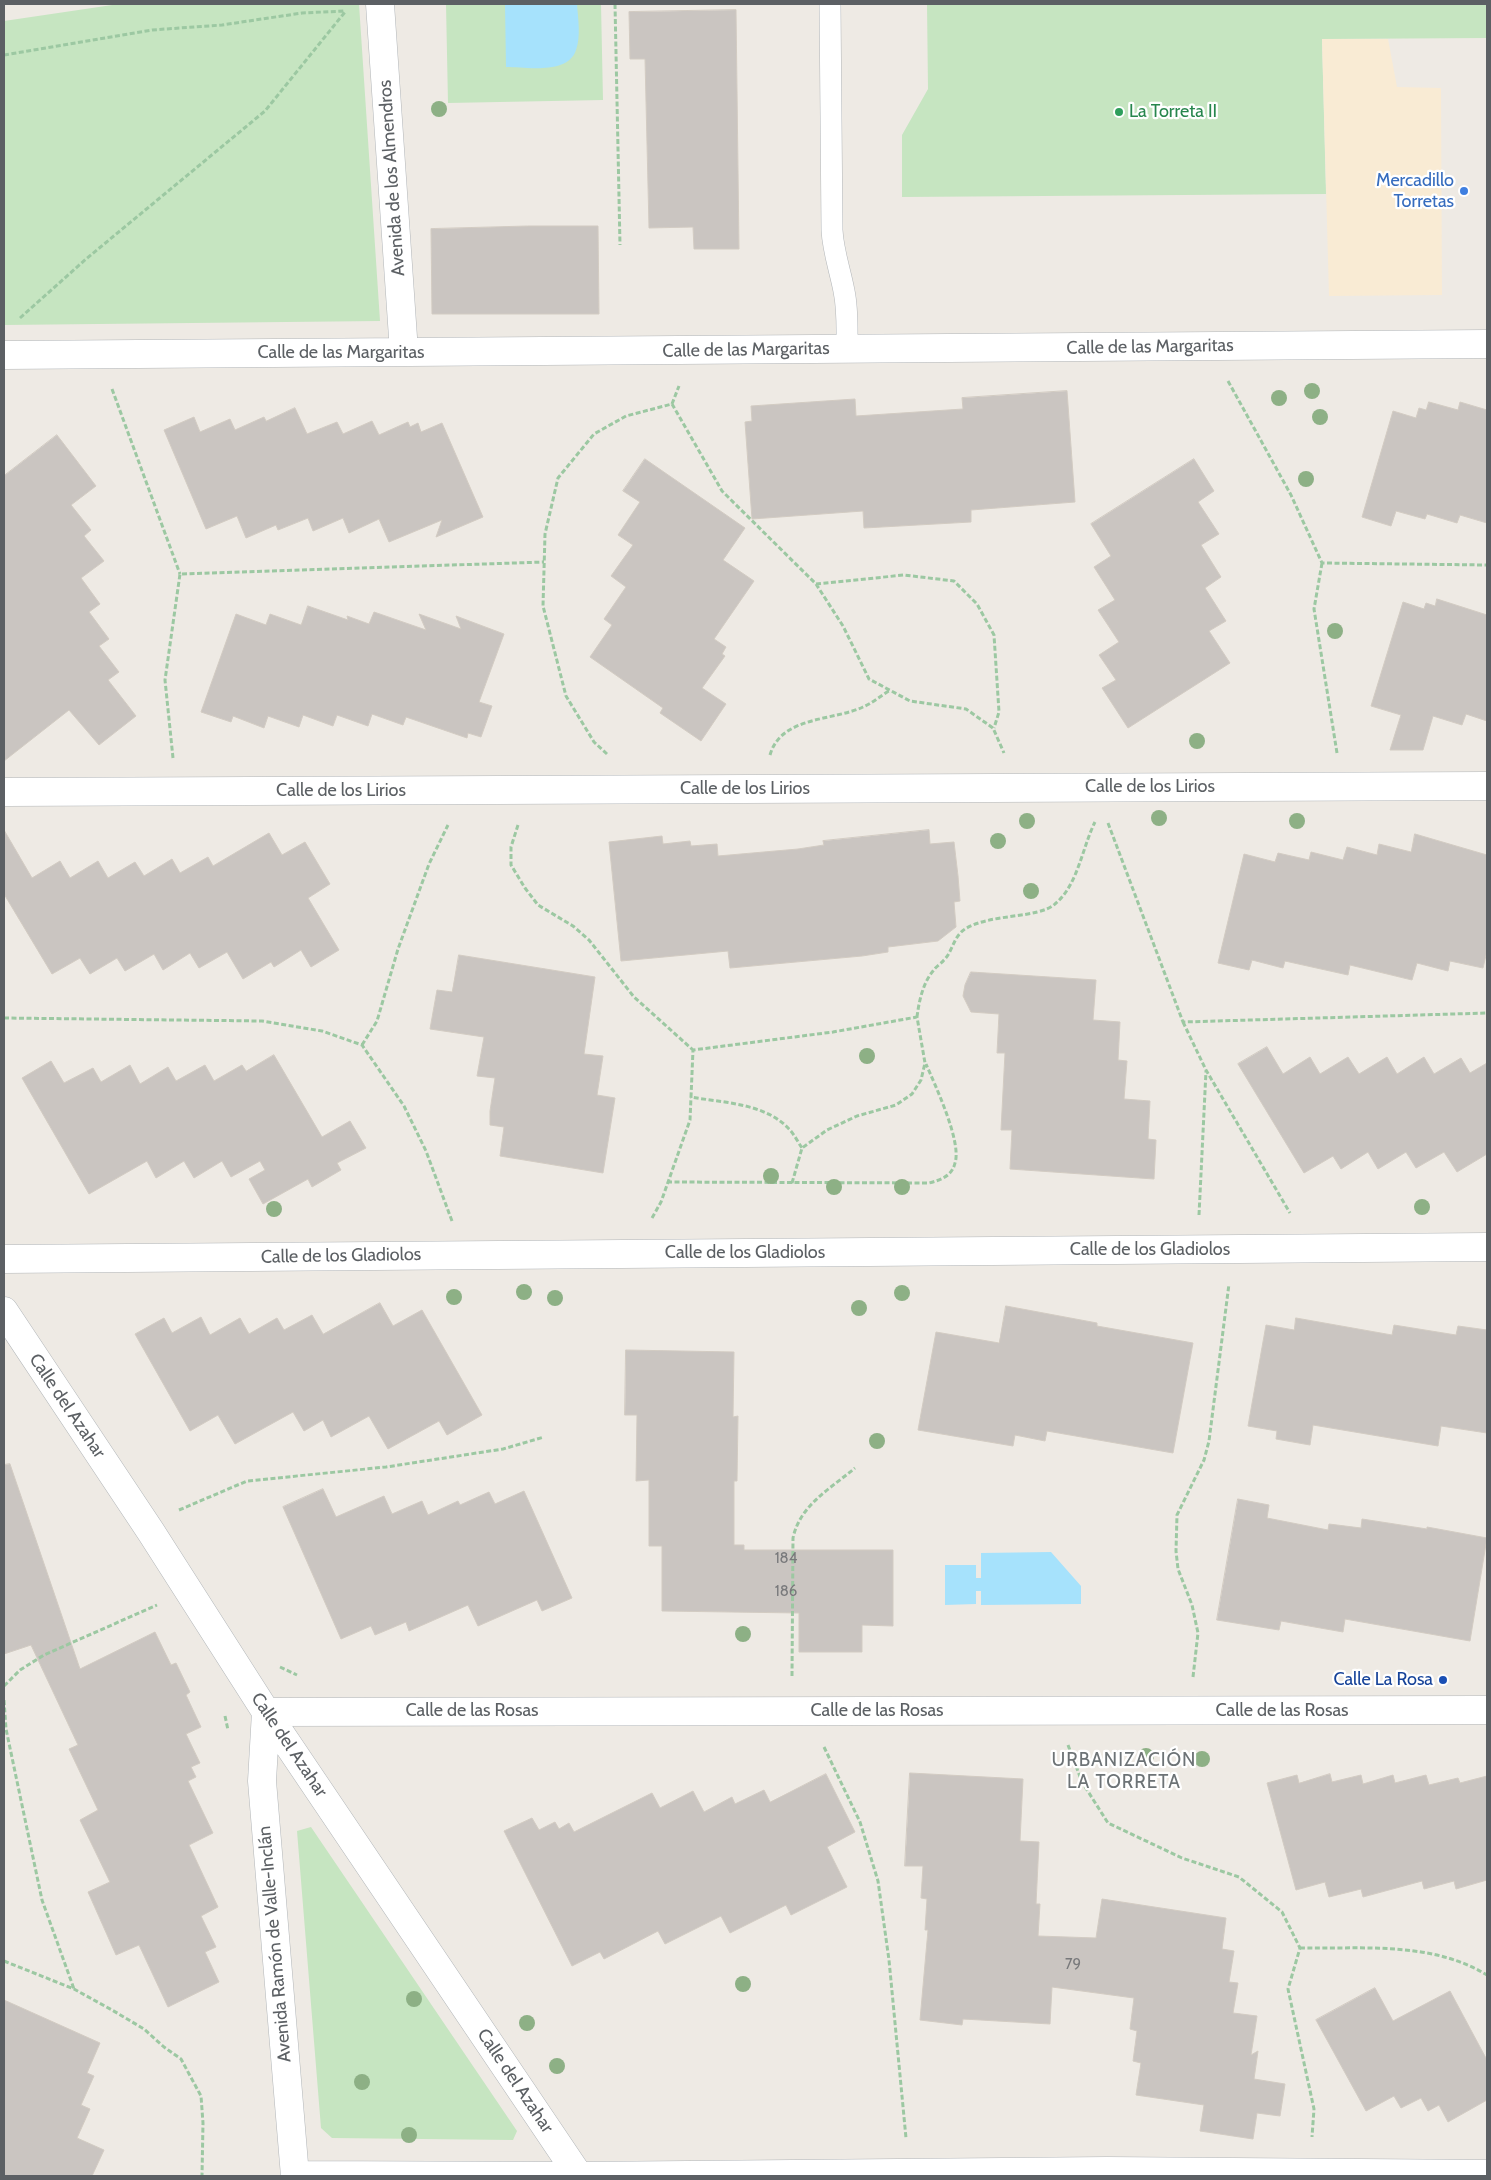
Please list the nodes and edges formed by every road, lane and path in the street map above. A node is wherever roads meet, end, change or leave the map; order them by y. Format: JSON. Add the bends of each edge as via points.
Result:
{"nodes":[{"id":1,"x":351,"y":4,"type":"edge"},
{"id":2,"x":380,"y":4,"type":"edge"},
{"id":3,"x":614,"y":4,"type":"edge"},
{"id":4,"x":830,"y":4,"type":"edge"},
{"id":5,"x":346,"y":11,"type":"junction"},
{"id":6,"x":4,"y":55,"type":"edge"},
{"id":7,"x":620,"y":244,"type":"dead end"},
{"id":8,"x":15,"y":322,"type":"dead end"},
{"id":9,"x":1487,"y":344,"type":"edge"},
{"id":10,"x":847,"y":349,"type":"junction"},
{"id":11,"x":404,"y":352,"type":"junction"},
{"id":12,"x":4,"y":355,"type":"edge"},
{"id":13,"x":1227,"y":375,"type":"dead end"},
{"id":14,"x":682,"y":378,"type":"dead end"},
{"id":15,"x":110,"y":383,"type":"dead end"},
{"id":16,"x":672,"y":404,"type":"junction"},
{"id":17,"x":544,"y":562,"type":"junction"},
{"id":18,"x":1322,"y":563,"type":"junction"},
{"id":19,"x":1487,"y":565,"type":"edge"},
{"id":20,"x":180,"y":574,"type":"junction"},
{"id":21,"x":816,"y":584,"type":"junction"},
{"id":22,"x":890,"y":690,"type":"junction"},
{"id":23,"x":994,"y":728,"type":"junction"},
{"id":24,"x":608,"y":755,"type":"dead end"},
{"id":25,"x":1337,"y":756,"type":"dead end"},
{"id":26,"x":1007,"y":758,"type":"dead end"},
{"id":27,"x":769,"y":760,"type":"dead end"},
{"id":28,"x":174,"y":764,"type":"dead end"},
{"id":29,"x":1487,"y":786,"type":"edge"},
{"id":30,"x":4,"y":792,"type":"edge"},
{"id":31,"x":1098,"y":815,"type":"dead end"},
{"id":32,"x":1105,"y":815,"type":"dead end"},
{"id":33,"x":451,"y":819,"type":"dead end"},
{"id":34,"x":521,"y":819,"type":"dead end"},
{"id":35,"x":1487,"y":1013,"type":"edge"},
{"id":36,"x":917,"y":1017,"type":"junction"},
{"id":37,"x":4,"y":1018,"type":"edge"},
{"id":38,"x":1183,"y":1022,"type":"junction"},
{"id":39,"x":362,"y":1045,"type":"junction"},
{"id":40,"x":693,"y":1050,"type":"junction"},
{"id":41,"x":926,"y":1062,"type":"junction"},
{"id":42,"x":1206,"y":1070,"type":"junction"},
{"id":43,"x":691,"y":1097,"type":"junction"},
{"id":44,"x":802,"y":1148,"type":"junction"},
{"id":45,"x":792,"y":1183,"type":"junction"},
{"id":46,"x":1294,"y":1220,"type":"dead end"},
{"id":47,"x":1198,"y":1221,"type":"dead end"},
{"id":48,"x":454,"y":1226,"type":"dead end"},
{"id":49,"x":1487,"y":1247,"type":"edge"},
{"id":50,"x":4,"y":1259,"type":"edge"},
{"id":51,"x":1229,"y":1279,"type":"dead end"},
{"id":52,"x":4,"y":1312,"type":"edge"},
{"id":53,"x":544,"y":1437,"type":"dead end"},
{"id":54,"x":855,"y":1468,"type":"dead end"},
{"id":55,"x":173,"y":1512,"type":"dead end"},
{"id":56,"x":164,"y":1601,"type":"dead end"},
{"id":57,"x":274,"y":1661,"type":"dead end"},
{"id":58,"x":304,"y":1679,"type":"dead end"},
{"id":59,"x":792,"y":1681,"type":"dead end"},
{"id":60,"x":1193,"y":1682,"type":"dead end"},
{"id":61,"x":4,"y":1686,"type":"edge"},
{"id":62,"x":4,"y":1700,"type":"edge"},
{"id":63,"x":224,"y":1709,"type":"dead end"},
{"id":64,"x":1487,"y":1710,"type":"edge"},
{"id":65,"x":266,"y":1712,"type":"junction"},
{"id":66,"x":228,"y":1733,"type":"dead end"},
{"id":67,"x":821,"y":1739,"type":"dead end"},
{"id":68,"x":1067,"y":1740,"type":"dead end"},
{"id":69,"x":1300,"y":1948,"type":"junction"},
{"id":70,"x":4,"y":1961,"type":"edge"},
{"id":71,"x":1487,"y":1975,"type":"edge"},
{"id":72,"x":74,"y":1989,"type":"junction"},
{"id":73,"x":906,"y":2144,"type":"dead end"},
{"id":74,"x":1312,"y":2144,"type":"dead end"},
{"id":75,"x":1487,"y":2174,"type":"edge"},
{"id":76,"x":202,"y":2176,"type":"edge"},
{"id":77,"x":295,"y":2176,"type":"edge"},
{"id":78,"x":568,"y":2176,"type":"edge"},
{"id":79,"x":578,"y":2176,"type":"edge"},
{"id":80,"x":583,"y":2176,"type":"edge"}],
"edges":[{"from":1,"to":5,"type":"path"},
{"from":2,"to":11,"type":"street","name":"Avenida de los Almendros"},
{"from":3,"to":7,"type":"path"},
{"from":4,"to":10,"type":"lane","via":[[832,230],[845,299]]},
{"from":5,"to":6,"type":"path","via":[[152,30]]},
{"from":5,"to":8,"type":"path","via":[[265,111]]},
{"from":9,"to":10,"type":"street","name":"Calle de las Margaritas"},
{"from":10,"to":11,"type":"street","name":"Calle de las Margaritas"},
{"from":11,"to":12,"type":"street","name":"Calle de las Margaritas"},
{"from":13,"to":18,"type":"path","via":[[1228,384],[1292,495]]},
{"from":14,"to":16,"type":"path"},
{"from":15,"to":20,"type":"path"},
{"from":16,"to":17,"type":"path","via":[[626,416],[594,434],[558,478],[545,534]]},
{"from":16,"to":21,"type":"path","via":[[722,491]]},
{"from":17,"to":20,"type":"path"},
{"from":17,"to":24,"type":"path","via":[[543,606],[566,696],[594,742]]},
{"from":18,"to":19,"type":"path"},
{"from":18,"to":25,"type":"path","via":[[1314,609]]},
{"from":20,"to":28,"type":"path","via":[[165,680]]},
{"from":21,"to":22,"type":"path","via":[[843,626],[869,679]]},
{"from":21,"to":23,"type":"path","via":[[904,574],[954,581],[977,604],[994,635],[999,712]]},
{"from":22,"to":23,"type":"path","via":[[910,701],[966,709]]},
{"from":22,"to":27,"type":"path","via":[[863,707],[791,728],[775,744]]},
{"from":23,"to":26,"type":"path"},
{"from":29,"to":30,"type":"street","name":"Calle de los Lirios"},
{"from":31,"to":36,"type":"path","via":[[1062,898],[1043,911],[992,919],[964,930],[954,941],[945,960],[927,980]]},
{"from":32,"to":38,"type":"path"},
{"from":33,"to":39,"type":"path","via":[[429,864],[398,949],[377,1021]]},
{"from":34,"to":40,"type":"path","via":[[511,847],[511,865],[525,888],[538,905],[589,940],[634,998]]},
{"from":35,"to":38,"type":"path"},
{"from":36,"to":40,"type":"path","via":[[833,1032]]},
{"from":36,"to":41,"type":"path"},
{"from":37,"to":39,"type":"path","via":[[262,1021],[322,1030]]},
{"from":38,"to":42,"type":"path"},
{"from":39,"to":48,"type":"path","via":[[404,1106],[426,1151]]},
{"from":40,"to":43,"type":"path"},
{"from":41,"to":44,"type":"path","via":[[921,1080],[912,1094],[896,1105],[857,1116],[827,1130]]},
{"from":41,"to":45,"type":"path","via":[[956,1149],[955,1164],[945,1178],[929,1183]]},
{"from":42,"to":46,"type":"path"},
{"from":42,"to":47,"type":"path"},
{"from":43,"to":44,"type":"path","via":[[764,1111],[790,1129]]},
{"from":43,"to":45,"type":"path","via":[[690,1120],[667,1182]]},
{"from":44,"to":45,"type":"path"},
{"from":49,"to":50,"type":"street","name":"Calle de los Gladiolos"},
{"from":51,"to":60,"type":"path","via":[[1209,1441],[1204,1460],[1177,1515],[1178,1569],[1192,1605],[1198,1633]]},
{"from":52,"to":65,"type":"street","name":"Calle del Azahar"},
{"from":53,"to":55,"type":"path","via":[[503,1449],[386,1467],[247,1481]]},
{"from":54,"to":59,"type":"path","via":[[808,1506],[795,1527]]},
{"from":56,"to":61,"type":"path","via":[[44,1655],[20,1670]]},
{"from":57,"to":58,"type":"path"},
{"from":62,"to":72,"type":"path","via":[[6,1728],[42,1900]]},
{"from":63,"to":66,"type":"path"},
{"from":64,"to":65,"type":"street","name":"Calle de las Rosas"},
{"from":65,"to":77,"type":"street","name":"Avenida Ramón de Valle-Inclán","via":[[262,1781]]},
{"from":65,"to":79,"type":"street","name":"Calle del Azahar"},
{"from":67,"to":73,"type":"path","via":[[860,1822],[878,1881],[889,1960]]},
{"from":68,"to":69,"type":"path","via":[[1082,1782],[1108,1823],[1182,1858],[1239,1877],[1282,1912]]},
{"from":69,"to":71,"type":"path","via":[[1410,1949],[1450,1957]]},
{"from":69,"to":74,"type":"path","via":[[1288,1989],[1314,2109]]},
{"from":70,"to":72,"type":"path"},
{"from":72,"to":76,"type":"path","via":[[144,2029],[181,2059],[201,2096]]},
{"from":75,"to":80,"type":"street","via":[[1107,2171]]},
{"from":77,"to":78,"type":"street"}]}
